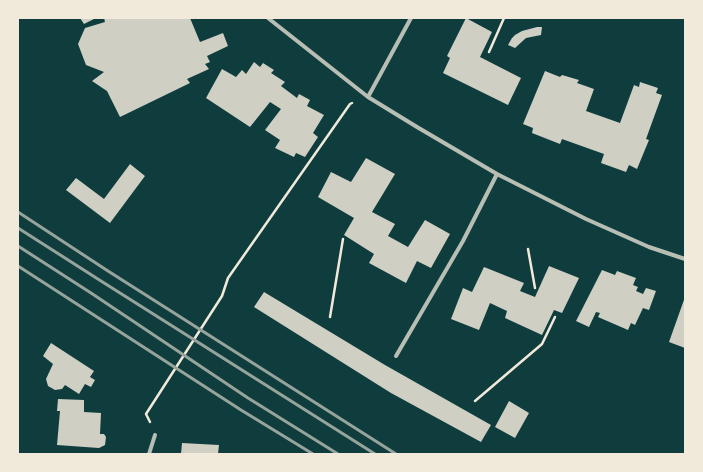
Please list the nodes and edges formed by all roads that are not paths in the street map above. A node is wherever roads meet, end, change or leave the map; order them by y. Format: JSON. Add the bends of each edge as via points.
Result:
{"nodes":[{"id":1,"x":268,"y":18,"type":"edge"},
{"id":2,"x":411,"y":18,"type":"edge"},
{"id":3,"x":368,"y":97,"type":"junction"},
{"id":4,"x":497,"y":174,"type":"junction"},
{"id":5,"x":685,"y":259,"type":"edge"},
{"id":6,"x":396,"y":356,"type":"dead end"},
{"id":7,"x":155,"y":435,"type":"dead end"},
{"id":8,"x":149,"y":454,"type":"edge"}],
"edges":[{"from":1,"to":3,"type":"street"},
{"from":2,"to":3,"type":"street"},
{"from":3,"to":4,"type":"street"},
{"from":4,"to":5,"type":"street","via":[[586,219],[649,247]]},
{"from":4,"to":6,"type":"street","via":[[463,242]]},
{"from":7,"to":8,"type":"street"}]}
